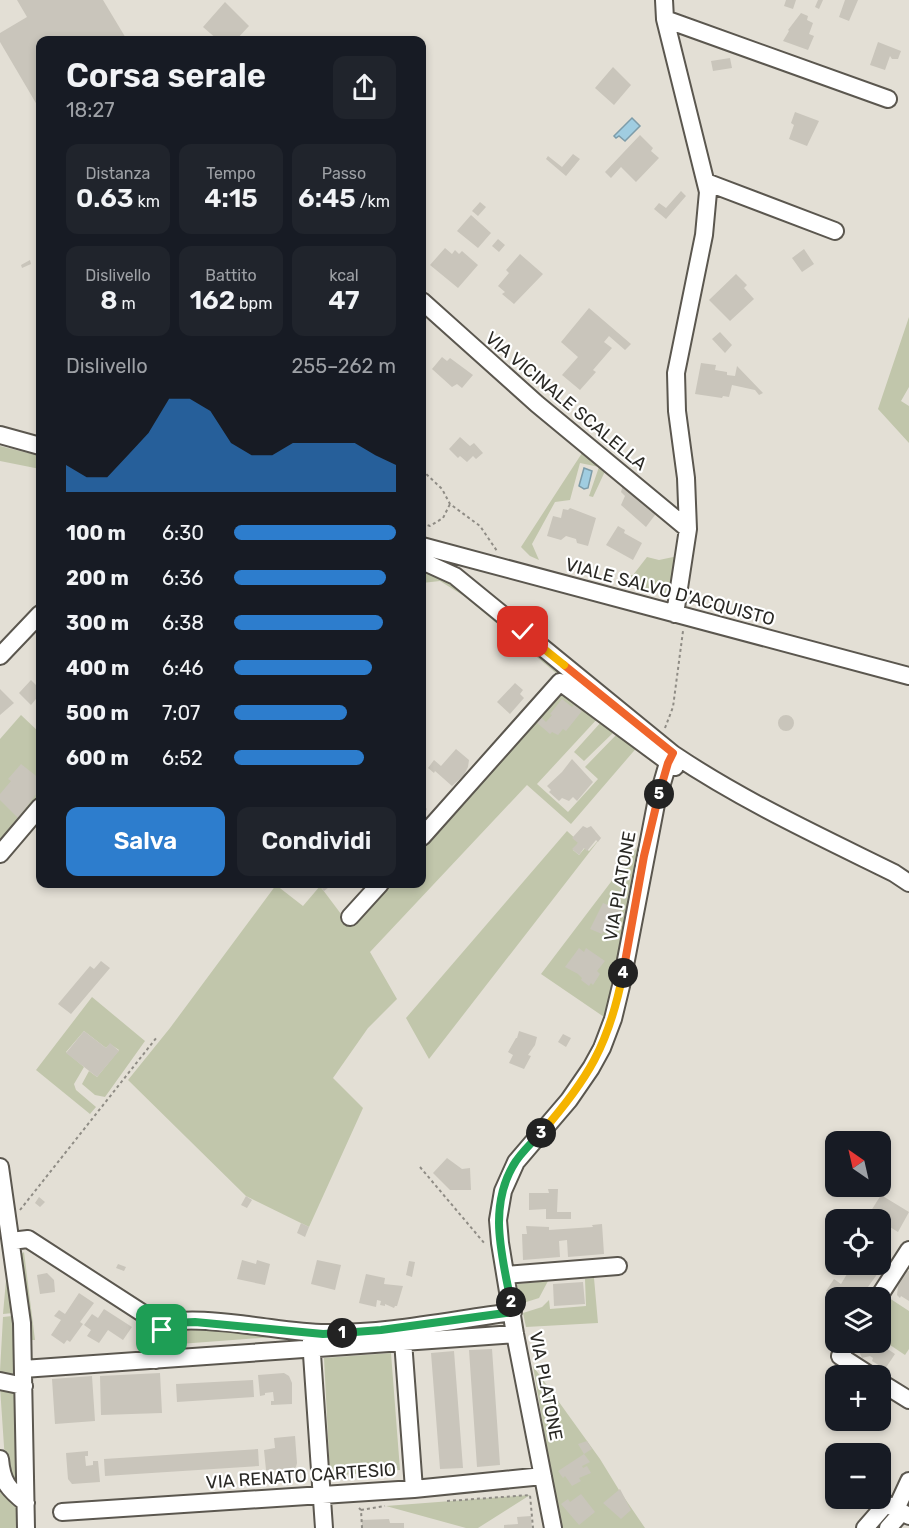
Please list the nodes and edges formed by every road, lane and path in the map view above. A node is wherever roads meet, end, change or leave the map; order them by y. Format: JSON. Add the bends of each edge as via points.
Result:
{"nodes":[{"id":1,"x":664,"y":0,"type":"edge"},
{"id":2,"x":666,"y":19,"type":"junction"},
{"id":3,"x":888,"y":99,"type":"dead end"},
{"id":4,"x":706,"y":182,"type":"junction"},
{"id":5,"x":835,"y":231,"type":"dead end"},
{"id":6,"x":426,"y":305,"type":"edge"},
{"id":7,"x":0,"y":435,"type":"edge"},
{"id":8,"x":36,"y":445,"type":"edge"},
{"id":9,"x":426,"y":474,"type":"edge"},
{"id":10,"x":450,"y":504,"type":"junction"},
{"id":11,"x":426,"y":524,"type":"edge"},
{"id":12,"x":688,"y":529,"type":"junction"},
{"id":13,"x":426,"y":547,"type":"edge"},
{"id":14,"x":446,"y":552,"type":"junction"},
{"id":15,"x":426,"y":563,"type":"edge"},
{"id":16,"x":498,"y":566,"type":"junction"},
{"id":17,"x":455,"y":576,"type":"junction"},
{"id":18,"x":36,"y":618,"type":"edge"},
{"id":19,"x":679,"y":621,"type":"junction"},
{"id":20,"x":0,"y":656,"type":"edge"},
{"id":21,"x":909,"y":676,"type":"edge"},
{"id":22,"x":659,"y":742,"type":"junction"},
{"id":23,"x":670,"y":758,"type":"junction"},
{"id":24,"x":36,"y":812,"type":"edge"},
{"id":25,"x":426,"y":833,"type":"edge"},
{"id":26,"x":0,"y":854,"type":"edge"},
{"id":27,"x":909,"y":884,"type":"edge"},
{"id":28,"x":376,"y":888,"type":"edge"},
{"id":29,"x":350,"y":918,"type":"dead end"},
{"id":30,"x":157,"y":1036,"type":"dead end"},
{"id":31,"x":0,"y":1167,"type":"edge"},
{"id":32,"x":420,"y":1167,"type":"dead end"},
{"id":33,"x":8,"y":1218,"type":"junction"},
{"id":34,"x":11,"y":1241,"type":"junction"},
{"id":35,"x":909,"y":1250,"type":"edge"},
{"id":36,"x":502,"y":1255,"type":"junction"},
{"id":37,"x":618,"y":1266,"type":"dead end"},
{"id":38,"x":7,"y":1269,"type":"edge"},
{"id":39,"x":506,"y":1275,"type":"junction"},
{"id":40,"x":885,"y":1287,"type":"edge"},
{"id":41,"x":513,"y":1312,"type":"junction"},
{"id":42,"x":164,"y":1327,"type":"junction"},
{"id":43,"x":311,"y":1332,"type":"junction"},
{"id":44,"x":515,"y":1334,"type":"junction"},
{"id":45,"x":403,"y":1341,"type":"junction"},
{"id":46,"x":312,"y":1350,"type":"junction"},
{"id":47,"x":842,"y":1353,"type":"edge"},
{"id":48,"x":156,"y":1360,"type":"junction"},
{"id":49,"x":854,"y":1365,"type":"edge"},
{"id":50,"x":23,"y":1378,"type":"junction"},
{"id":51,"x":0,"y":1381,"type":"edge"},
{"id":52,"x":891,"y":1389,"type":"edge"},
{"id":53,"x":909,"y":1400,"type":"edge"},
{"id":54,"x":0,"y":1460,"type":"edge"},
{"id":55,"x":543,"y":1476,"type":"junction"},
{"id":56,"x":909,"y":1481,"type":"edge"},
{"id":57,"x":414,"y":1489,"type":"junction"},
{"id":58,"x":321,"y":1494,"type":"junction"},
{"id":59,"x":441,"y":1502,"type":"dead end"},
{"id":60,"x":26,"y":1503,"type":"junction"},
{"id":61,"x":386,"y":1506,"type":"dead end"},
{"id":62,"x":62,"y":1512,"type":"dead end"},
{"id":63,"x":902,"y":1512,"type":"edge"},
{"id":64,"x":26,"y":1528,"type":"edge"},
{"id":65,"x":324,"y":1528,"type":"edge"},
{"id":66,"x":362,"y":1528,"type":"edge"},
{"id":67,"x":533,"y":1528,"type":"edge"},
{"id":68,"x":553,"y":1528,"type":"edge"},
{"id":69,"x":865,"y":1528,"type":"edge"},
{"id":70,"x":888,"y":1528,"type":"edge"}],
"edges":[{"from":1,"to":2,"type":"street"},
{"from":2,"to":3,"type":"street"},
{"from":2,"to":4,"type":"street"},
{"from":4,"to":5,"type":"street"},
{"from":4,"to":12,"type":"street","via":[[704,235],[676,373]]},
{"from":6,"to":12,"type":"street","name":"VIA VICINALE SCALELLA","via":[[537,404]]},
{"from":7,"to":8,"type":"street"},
{"from":9,"to":10,"type":"path","via":[[442,489]]},
{"from":10,"to":11,"type":"path","via":[[443,518]]},
{"from":10,"to":16,"type":"path","via":[[480,526],[497,549]]},
{"from":12,"to":19,"type":"street"},
{"from":13,"to":14,"type":"street","name":"VIALE SALVO D'ACQUISTO"},
{"from":14,"to":16,"type":"street","name":"VIALE SALVO D'ACQUISTO"},
{"from":14,"to":17,"type":"street","via":[[447,566]]},
{"from":15,"to":17,"type":"street"},
{"from":16,"to":19,"type":"street","name":"VIALE SALVO D'ACQUISTO"},
{"from":17,"to":22,"type":"street"},
{"from":18,"to":20,"type":"street"},
{"from":19,"to":21,"type":"street","name":"VIALE SALVO D'ACQUISTO"},
{"from":19,"to":22,"type":"path","via":[[673,707]]},
{"from":22,"to":23,"type":"street"},
{"from":23,"to":25,"type":"street","via":[[560,682]]},
{"from":23,"to":27,"type":"street"},
{"from":23,"to":36,"type":"street","name":"VIA PLATONE","via":[[644,856],[613,1019],[591,1068],[510,1172],[498,1220]]},
{"from":24,"to":26,"type":"street"},
{"from":28,"to":29,"type":"street"},
{"from":30,"to":33,"type":"path","via":[[21,1209]]},
{"from":31,"to":33,"type":"street"},
{"from":32,"to":36,"type":"path","via":[[488,1248]]},
{"from":33,"to":34,"type":"street"},
{"from":34,"to":38,"type":"street"},
{"from":34,"to":42,"type":"street","via":[[28,1239]]},
{"from":35,"to":40,"type":"street"},
{"from":36,"to":39,"type":"street","name":"VIA PLATONE"},
{"from":37,"to":39,"type":"street"},
{"from":38,"to":50,"type":"street","via":[[22,1323]]},
{"from":39,"to":41,"type":"street","name":"VIA PLATONE"},
{"from":41,"to":43,"type":"street","via":[[381,1330]]},
{"from":41,"to":44,"type":"street","name":"VIA PLATONE"},
{"from":42,"to":43,"type":"street","via":[[176,1322],[219,1322]]},
{"from":42,"to":48,"type":"street"},
{"from":43,"to":46,"type":"street"},
{"from":44,"to":45,"type":"street"},
{"from":44,"to":55,"type":"street","name":"VIA PLATONE"},
{"from":45,"to":46,"type":"street"},
{"from":45,"to":57,"type":"street"},
{"from":46,"to":48,"type":"street"},
{"from":46,"to":58,"type":"street"},
{"from":47,"to":49,"type":"street","via":[[840,1356]]},
{"from":48,"to":50,"type":"street"},
{"from":50,"to":51,"type":"street"},
{"from":50,"to":60,"type":"street"},
{"from":52,"to":53,"type":"street"},
{"from":54,"to":60,"type":"street","via":[[2,1477]]},
{"from":55,"to":57,"type":"street","name":"VIA RENATO CARTESIO"},
{"from":55,"to":68,"type":"street","name":"VIA PLATONE"},
{"from":56,"to":63,"type":"street"},
{"from":57,"to":58,"type":"street","name":"VIA RENATO CARTESIO"},
{"from":58,"to":62,"type":"street","name":"VIA RENATO CARTESIO"},
{"from":58,"to":65,"type":"street"},
{"from":59,"to":67,"type":"path","via":[[530,1495]]},
{"from":60,"to":64,"type":"street"},
{"from":61,"to":66,"type":"path","via":[[361,1510]]},
{"from":63,"to":69,"type":"street","via":[[886,1504]]},
{"from":63,"to":70,"type":"street"}]}
